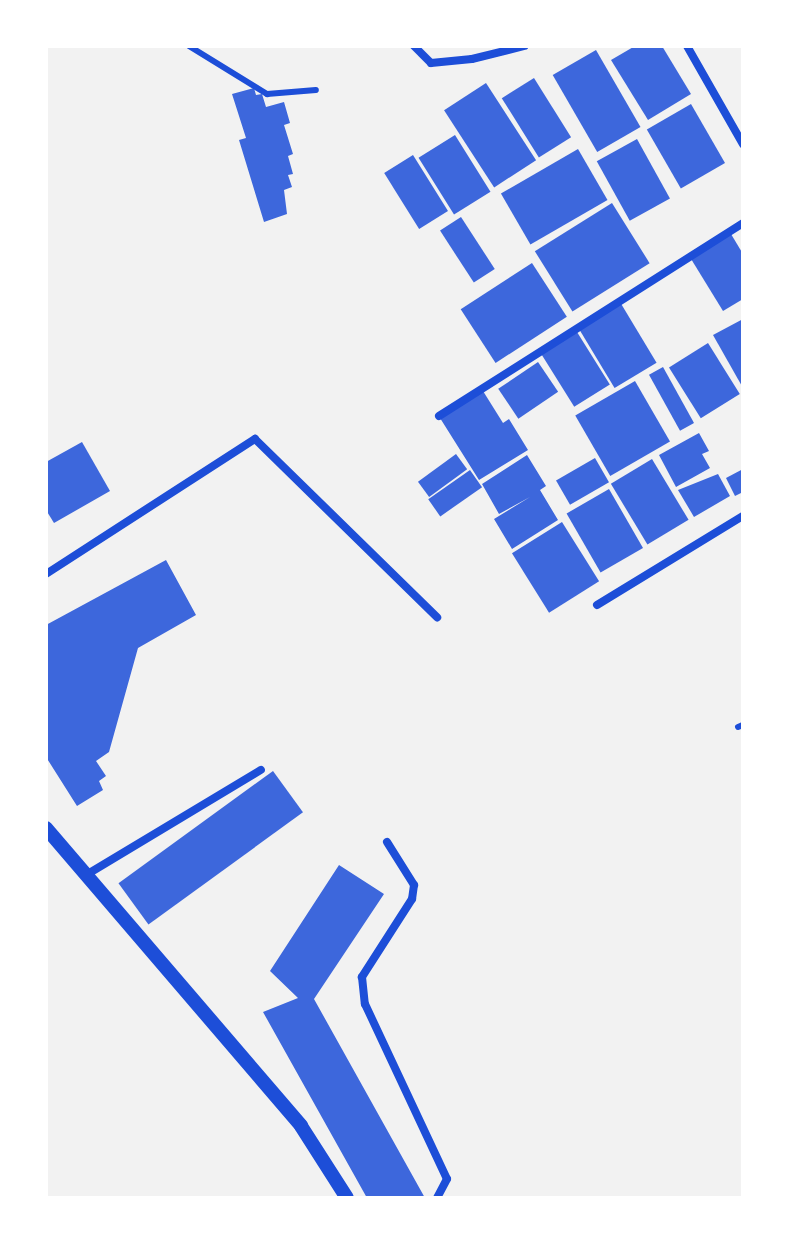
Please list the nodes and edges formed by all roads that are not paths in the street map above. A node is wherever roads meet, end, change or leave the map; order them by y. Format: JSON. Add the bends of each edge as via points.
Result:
{"nodes":[{"id":1,"x":189,"y":46,"type":"edge"},
{"id":2,"x":414,"y":46,"type":"edge"},
{"id":3,"x":524,"y":46,"type":"edge"},
{"id":4,"x":687,"y":46,"type":"edge"},
{"id":5,"x":316,"y":90,"type":"dead end"},
{"id":6,"x":743,"y":144,"type":"edge"},
{"id":7,"x":743,"y":223,"type":"edge"},
{"id":8,"x":439,"y":416,"type":"dead end"},
{"id":9,"x":743,"y":516,"type":"edge"},
{"id":10,"x":46,"y":574,"type":"edge"},
{"id":11,"x":597,"y":605,"type":"dead end"},
{"id":12,"x":437,"y":617,"type":"dead end"},
{"id":13,"x":261,"y":770,"type":"dead end"},
{"id":14,"x":46,"y":828,"type":"edge"},
{"id":15,"x":387,"y":842,"type":"dead end"},
{"id":16,"x":86,"y":875,"type":"junction"},
{"id":17,"x":347,"y":1198,"type":"edge"},
{"id":18,"x":437,"y":1198,"type":"edge"}],
"edges":[{"from":1,"to":5,"type":"lane","via":[[267,94]]},
{"from":2,"to":3,"type":"street","via":[[431,63]]},
{"from":4,"to":6,"type":"street"},
{"from":7,"to":8,"type":"street"},
{"from":9,"to":11,"type":"street"},
{"from":10,"to":12,"type":"street","via":[[255,439]]},
{"from":13,"to":16,"type":"street"},
{"from":14,"to":16,"type":"street"},
{"from":15,"to":18,"type":"street","via":[[414,885],[412,899],[362,977],[365,1004],[447,1179]]},
{"from":16,"to":17,"type":"street","via":[[301,1126]]}]}
